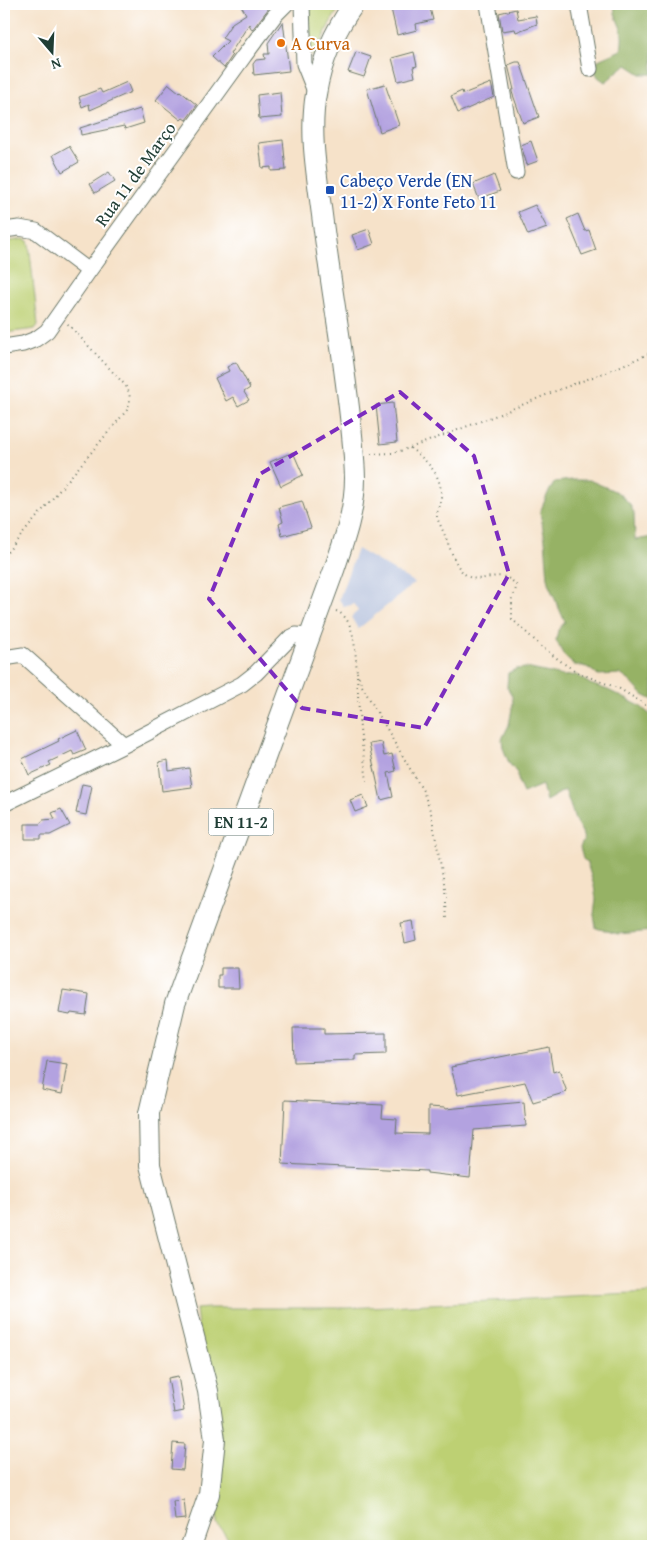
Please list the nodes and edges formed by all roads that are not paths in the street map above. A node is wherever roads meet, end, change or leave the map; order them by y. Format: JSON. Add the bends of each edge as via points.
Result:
{"nodes":[{"id":1,"x":286,"y":4,"type":"edge"},
{"id":2,"x":302,"y":4,"type":"edge"},
{"id":3,"x":354,"y":4,"type":"edge"},
{"id":4,"x":488,"y":4,"type":"edge"},
{"id":5,"x":579,"y":4,"type":"edge"},
{"id":6,"x":590,"y":69,"type":"dead end"},
{"id":7,"x":316,"y":94,"type":"junction"},
{"id":8,"x":516,"y":172,"type":"dead end"},
{"id":9,"x":4,"y":230,"type":"edge"},
{"id":10,"x":88,"y":272,"type":"junction"},
{"id":11,"x":4,"y":346,"type":"edge"},
{"id":12,"x":309,"y":636,"type":"junction"},
{"id":13,"x":4,"y":658,"type":"edge"},
{"id":14,"x":124,"y":745,"type":"junction"},
{"id":15,"x":4,"y":804,"type":"edge"},
{"id":16,"x":190,"y":1546,"type":"edge"}],
"edges":[{"from":1,"to":10,"type":"street","name":"Rua 11 de Março","via":[[244,56]]},
{"from":2,"to":7,"type":"street","via":[[304,64]]},
{"from":3,"to":7,"type":"main road","number":"EN 11-2","via":[[325,58]]},
{"from":4,"to":8,"type":"street"},
{"from":5,"to":6,"type":"street"},
{"from":7,"to":12,"type":"main road","number":"EN 11-2","via":[[313,138],[352,434],[355,480],[345,538]]},
{"from":9,"to":10,"type":"street","via":[[19,228],[36,232]]},
{"from":10,"to":11,"type":"street","name":"Rua 11 de Março","via":[[47,331],[23,344]]},
{"from":12,"to":14,"type":"street","via":[[290,638],[242,684]]},
{"from":12,"to":16,"type":"main road","number":"EN 11-2","via":[[175,1004],[149,1113],[150,1165],[208,1391],[215,1440],[209,1494]]},
{"from":13,"to":14,"type":"street","via":[[23,655]]},
{"from":14,"to":15,"type":"street"}]}
